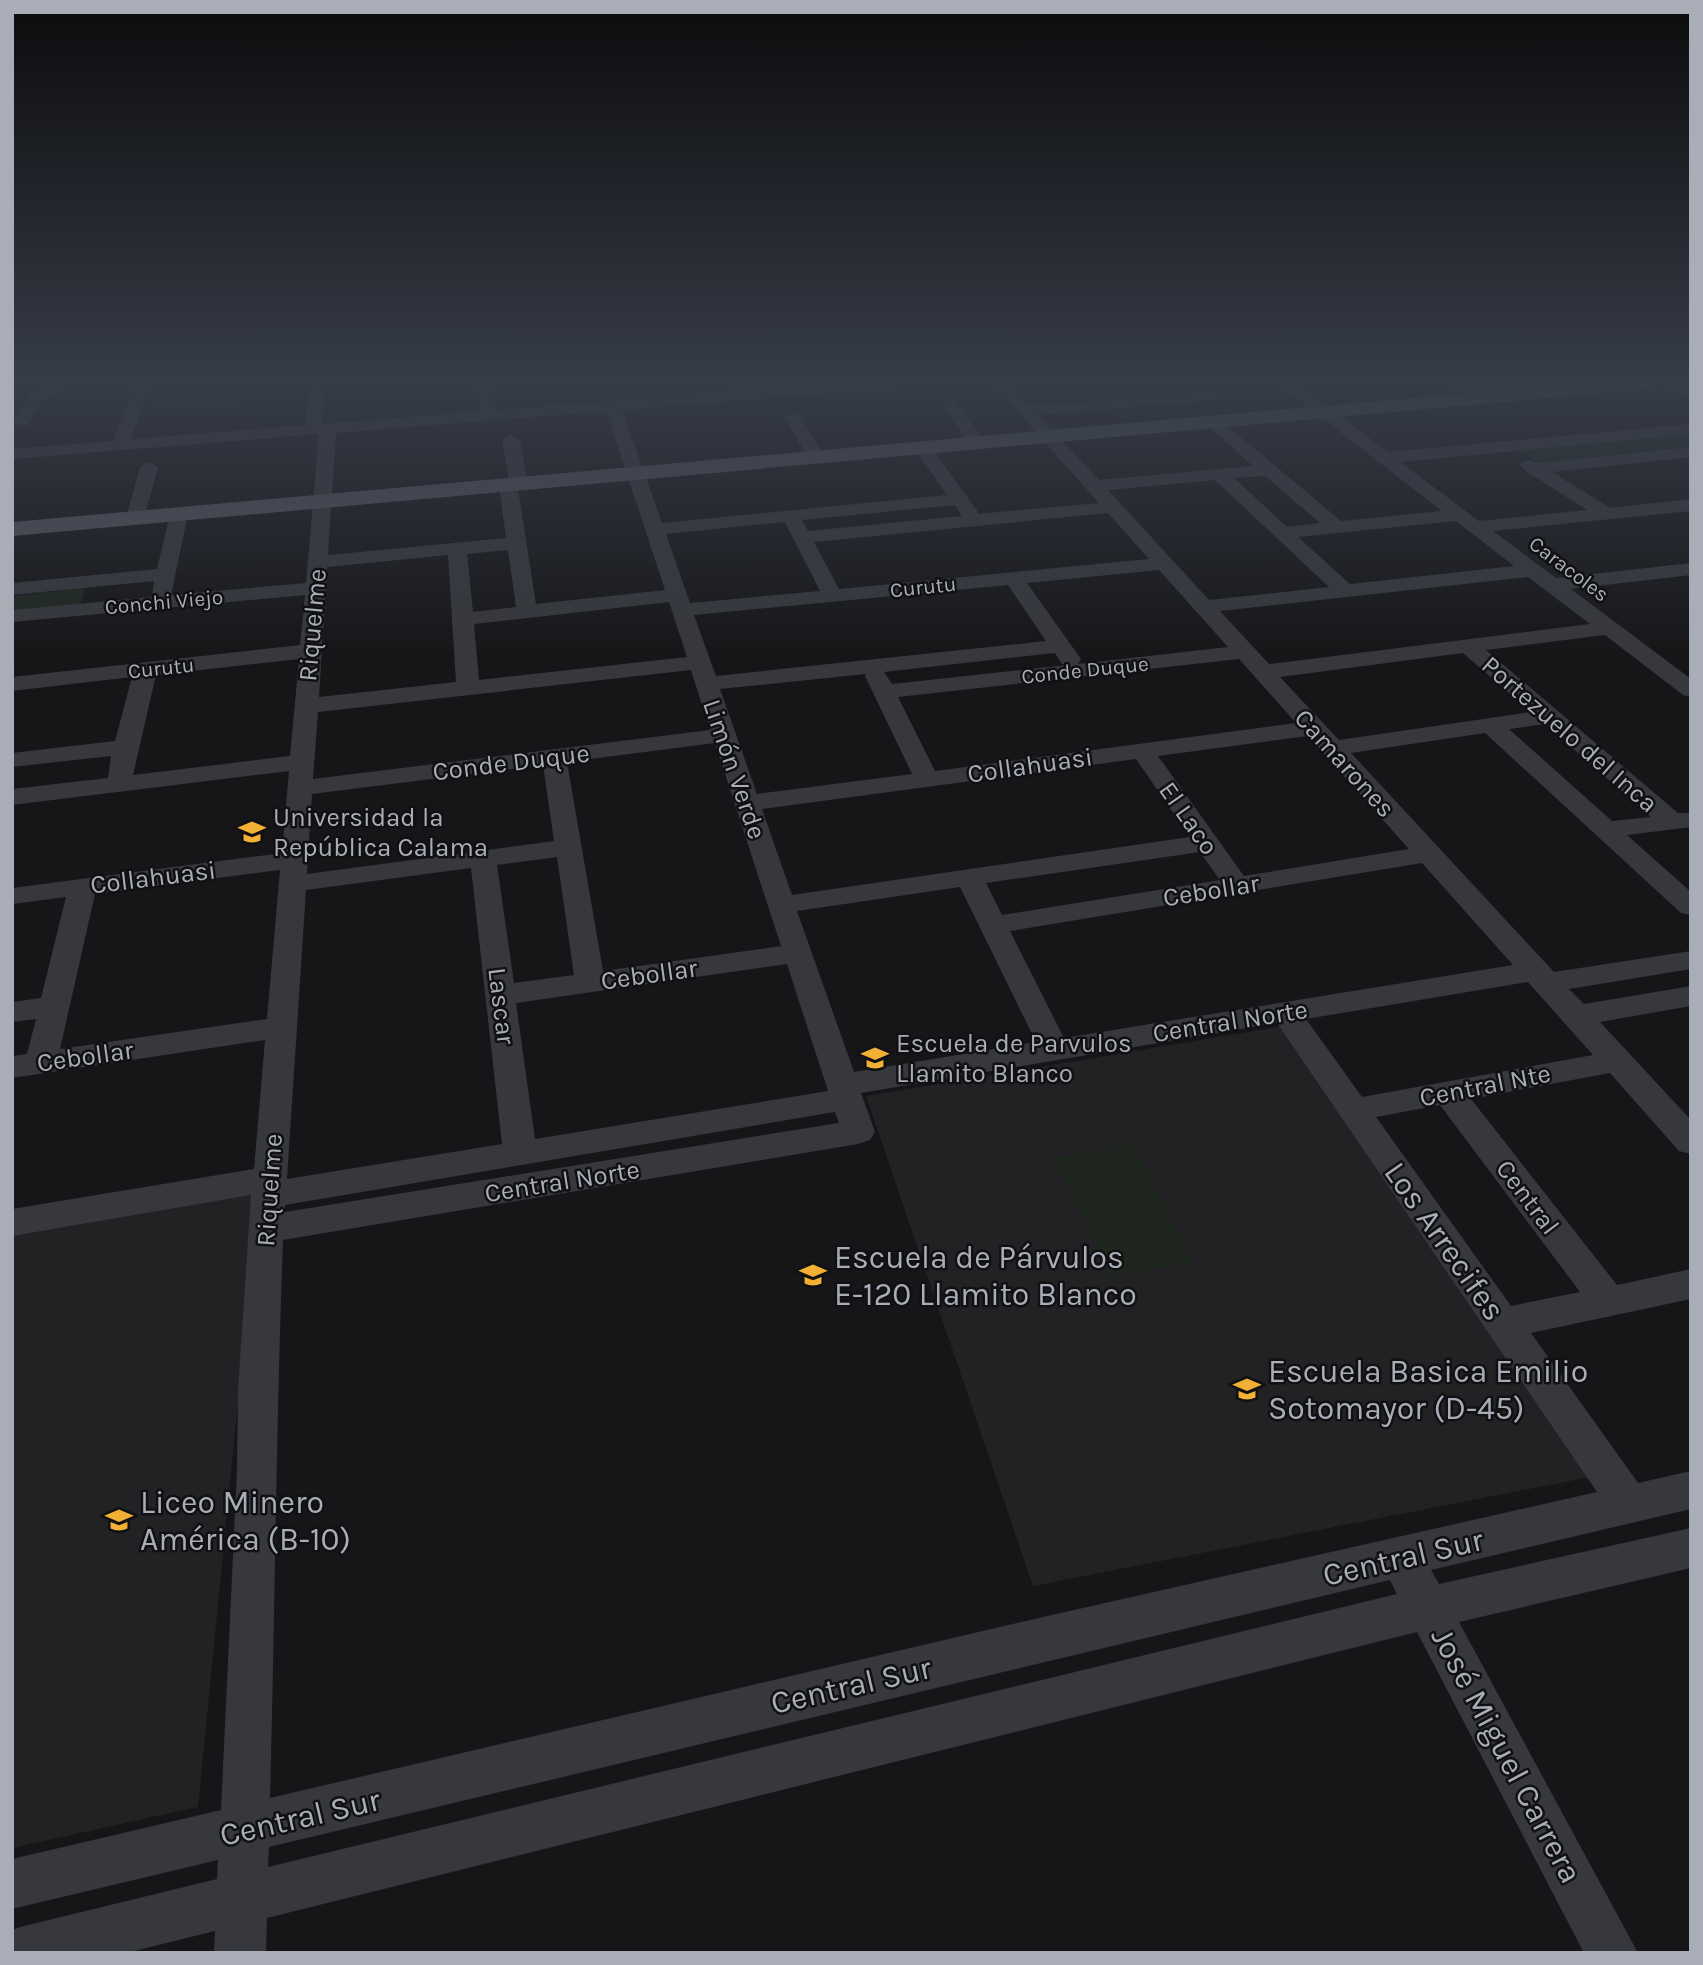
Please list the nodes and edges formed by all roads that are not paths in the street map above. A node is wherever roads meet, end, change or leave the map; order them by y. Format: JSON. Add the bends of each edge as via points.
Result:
{"nodes":[{"id":1,"x":147,"y":475,"type":"edge"},
{"id":2,"x":322,"y":475,"type":"edge"},
{"id":3,"x":513,"y":475,"type":"edge"},
{"id":4,"x":617,"y":475,"type":"edge"},
{"id":5,"x":637,"y":475,"type":"edge"},
{"id":6,"x":942,"y":475,"type":"edge"},
{"id":7,"x":1084,"y":475,"type":"edge"},
{"id":8,"x":1212,"y":475,"type":"edge"},
{"id":9,"x":1220,"y":475,"type":"edge"},
{"id":10,"x":1274,"y":475,"type":"edge"},
{"id":11,"x":1407,"y":475,"type":"edge"},
{"id":12,"x":1547,"y":475,"type":"edge"},
{"id":13,"x":513,"y":484,"type":"junction"},
{"id":14,"x":1094,"y":486,"type":"junction"},
{"id":15,"x":960,"y":499,"type":"junction"},
{"id":16,"x":322,"y":501,"type":"junction"},
{"id":17,"x":1691,"y":505,"type":"edge"},
{"id":18,"x":1113,"y":507,"type":"junction"},
{"id":19,"x":1605,"y":513,"type":"junction"},
{"id":20,"x":179,"y":514,"type":"junction"},
{"id":21,"x":790,"y":515,"type":"junction"},
{"id":22,"x":1459,"y":515,"type":"junction"},
{"id":23,"x":135,"y":518,"type":"junction"},
{"id":24,"x":975,"y":520,"type":"junction"},
{"id":25,"x":1336,"y":527,"type":"junction"},
{"id":26,"x":1476,"y":527,"type":"junction"},
{"id":27,"x":12,"y":529,"type":"edge"},
{"id":28,"x":654,"y":529,"type":"junction"},
{"id":29,"x":1282,"y":533,"type":"junction"},
{"id":30,"x":802,"y":537,"type":"junction"},
{"id":31,"x":517,"y":543,"type":"junction"},
{"id":32,"x":457,"y":549,"type":"junction"},
{"id":33,"x":1164,"y":564,"type":"junction"},
{"id":34,"x":1533,"y":570,"type":"junction"},
{"id":35,"x":1688,"y":571,"type":"edge"},
{"id":36,"x":166,"y":574,"type":"junction"},
{"id":37,"x":316,"y":575,"type":"junction"},
{"id":38,"x":1013,"y":578,"type":"junction"},
{"id":39,"x":1553,"y":585,"type":"junction"},
{"id":40,"x":12,"y":589,"type":"edge"},
{"id":41,"x":1345,"y":591,"type":"junction"},
{"id":42,"x":833,"y":596,"type":"junction"},
{"id":43,"x":159,"y":602,"type":"junction"},
{"id":44,"x":679,"y":603,"type":"junction"},
{"id":45,"x":1203,"y":607,"type":"junction"},
{"id":46,"x":527,"y":611,"type":"junction"},
{"id":47,"x":12,"y":616,"type":"edge"},
{"id":48,"x":463,"y":619,"type":"junction"},
{"id":49,"x":1610,"y":628,"type":"junction"},
{"id":50,"x":1060,"y":646,"type":"junction"},
{"id":51,"x":1468,"y":646,"type":"junction"},
{"id":52,"x":310,"y":651,"type":"junction"},
{"id":53,"x":1244,"y":652,"type":"junction"},
{"id":54,"x":870,"y":666,"type":"junction"},
{"id":55,"x":146,"y":669,"type":"junction"},
{"id":56,"x":1078,"y":670,"type":"junction"},
{"id":57,"x":1263,"y":672,"type":"junction"},
{"id":58,"x":703,"y":673,"type":"junction"},
{"id":59,"x":12,"y":684,"type":"edge"},
{"id":60,"x":1687,"y":684,"type":"edge"},
{"id":61,"x":468,"y":688,"type":"junction"},
{"id":62,"x":884,"y":692,"type":"junction"},
{"id":63,"x":305,"y":706,"type":"junction"},
{"id":64,"x":1550,"y":716,"type":"junction"},
{"id":65,"x":1490,"y":725,"type":"junction"},
{"id":66,"x":1314,"y":728,"type":"junction"},
{"id":67,"x":724,"y":736,"type":"junction"},
{"id":68,"x":125,"y":747,"type":"junction"},
{"id":69,"x":1332,"y":748,"type":"junction"},
{"id":70,"x":1142,"y":751,"type":"junction"},
{"id":71,"x":554,"y":757,"type":"junction"},
{"id":72,"x":12,"y":760,"type":"edge"},
{"id":73,"x":299,"y":775,"type":"junction"},
{"id":74,"x":927,"y":779,"type":"junction"},
{"id":75,"x":119,"y":784,"type":"junction"},
{"id":76,"x":12,"y":797,"type":"edge"},
{"id":77,"x":747,"y":803,"type":"junction"},
{"id":78,"x":1681,"y":820,"type":"edge"},
{"id":79,"x":1606,"y":830,"type":"junction"},
{"id":80,"x":1207,"y":843,"type":"junction"},
{"id":81,"x":568,"y":847,"type":"junction"},
{"id":82,"x":1429,"y":854,"type":"junction"},
{"id":83,"x":483,"y":859,"type":"junction"},
{"id":84,"x":293,"y":872,"type":"junction"},
{"id":85,"x":969,"y":877,"type":"junction"},
{"id":86,"x":83,"y":886,"type":"junction"},
{"id":87,"x":1237,"y":886,"type":"junction"},
{"id":88,"x":12,"y":896,"type":"edge"},
{"id":89,"x":781,"y":905,"type":"junction"},
{"id":90,"x":1691,"y":907,"type":"edge"},
{"id":91,"x":993,"y":925,"type":"junction"},
{"id":92,"x":797,"y":953,"type":"junction"},
{"id":93,"x":1690,"y":961,"type":"edge"},
{"id":94,"x":1540,"y":977,"type":"junction"},
{"id":95,"x":590,"y":982,"type":"junction"},
{"id":96,"x":500,"y":995,"type":"junction"},
{"id":97,"x":1691,"y":996,"type":"edge"},
{"id":98,"x":55,"y":1006,"type":"junction"},
{"id":99,"x":12,"y":1012,"type":"edge"},
{"id":100,"x":1285,"y":1012,"type":"junction"},
{"id":101,"x":1575,"y":1016,"type":"junction"},
{"id":102,"x":282,"y":1027,"type":"junction"},
{"id":103,"x":1055,"y":1050,"type":"junction"},
{"id":104,"x":1617,"y":1061,"type":"junction"},
{"id":105,"x":27,"y":1065,"type":"edge"},
{"id":106,"x":844,"y":1092,"type":"junction"},
{"id":107,"x":1448,"y":1092,"type":"junction"},
{"id":108,"x":1354,"y":1110,"type":"junction"},
{"id":109,"x":858,"y":1132,"type":"joint"},
{"id":110,"x":1691,"y":1142,"type":"edge"},
{"id":111,"x":520,"y":1153,"type":"junction"},
{"id":112,"x":269,"y":1187,"type":"junction"},
{"id":113,"x":12,"y":1223,"type":"edge"},
{"id":114,"x":266,"y":1229,"type":"junction"},
{"id":115,"x":1691,"y":1284,"type":"edge"},
{"id":116,"x":1608,"y":1301,"type":"junction"},
{"id":117,"x":1503,"y":1323,"type":"junction"},
{"id":118,"x":1691,"y":1490,"type":"edge"},
{"id":119,"x":1629,"y":1504,"type":"junction"},
{"id":120,"x":1691,"y":1548,"type":"edge"},
{"id":121,"x":1401,"y":1558,"type":"junction"},
{"id":122,"x":1428,"y":1608,"type":"junction"},
{"id":123,"x":246,"y":1829,"type":"junction"},
{"id":124,"x":12,"y":1884,"type":"edge"},
{"id":125,"x":244,"y":1898,"type":"junction"},
{"id":126,"x":20,"y":1953,"type":"edge"},
{"id":127,"x":240,"y":1953,"type":"edge"},
{"id":128,"x":1612,"y":1953,"type":"edge"}],
"edges":[{"from":1,"to":23,"type":"street"},
{"from":2,"to":16,"type":"street","name":"Riquelme"},
{"from":3,"to":13,"type":"street"},
{"from":4,"to":13,"type":"main road"},
{"from":5,"to":28,"type":"street","name":"Limón Verde"},
{"from":6,"to":15,"type":"street"},
{"from":7,"to":14,"type":"street","name":"Camarones"},
{"from":8,"to":14,"type":"street"},
{"from":9,"to":29,"type":"street"},
{"from":10,"to":25,"type":"street"},
{"from":11,"to":22,"type":"street","name":"Caracoles"},
{"from":12,"to":19,"type":"street"},
{"from":13,"to":16,"type":"main road"},
{"from":13,"to":31,"type":"street"},
{"from":14,"to":18,"type":"street","name":"Camarones"},
{"from":15,"to":21,"type":"street"},
{"from":15,"to":24,"type":"street"},
{"from":16,"to":20,"type":"main road"},
{"from":16,"to":37,"type":"street","name":"Riquelme"},
{"from":17,"to":19,"type":"street"},
{"from":18,"to":24,"type":"street"},
{"from":18,"to":33,"type":"street","name":"Camarones"},
{"from":19,"to":26,"type":"street"},
{"from":20,"to":23,"type":"main road"},
{"from":20,"to":36,"type":"street"},
{"from":21,"to":28,"type":"street"},
{"from":21,"to":30,"type":"street"},
{"from":22,"to":25,"type":"street"},
{"from":22,"to":26,"type":"street","name":"Caracoles"},
{"from":23,"to":27,"type":"main road"},
{"from":24,"to":30,"type":"street"},
{"from":25,"to":29,"type":"street"},
{"from":26,"to":34,"type":"street","name":"Caracoles"},
{"from":28,"to":44,"type":"street","name":"Limón Verde"},
{"from":29,"to":41,"type":"street"},
{"from":30,"to":42,"type":"street"},
{"from":31,"to":32,"type":"street","name":"Conchi Viejo"},
{"from":31,"to":46,"type":"street"},
{"from":32,"to":37,"type":"street","name":"Conchi Viejo"},
{"from":32,"to":48,"type":"street"},
{"from":33,"to":38,"type":"street","name":"Curutu"},
{"from":33,"to":45,"type":"street","name":"Camarones"},
{"from":34,"to":39,"type":"street","name":"Caracoles"},
{"from":34,"to":41,"type":"street"},
{"from":35,"to":39,"type":"street"},
{"from":36,"to":40,"type":"street","name":"Conchi Viejo"},
{"from":36,"to":43,"type":"street"},
{"from":37,"to":43,"type":"street","name":"Conchi Viejo"},
{"from":37,"to":52,"type":"street","name":"Riquelme"},
{"from":38,"to":42,"type":"street","name":"Curutu"},
{"from":38,"to":50,"type":"street"},
{"from":39,"to":49,"type":"street","name":"Caracoles"},
{"from":41,"to":45,"type":"street"},
{"from":42,"to":44,"type":"street","name":"Curutu"},
{"from":43,"to":47,"type":"street","name":"Conchi Viejo"},
{"from":44,"to":46,"type":"street","name":"Curutu"},
{"from":44,"to":58,"type":"street","name":"Limón Verde"},
{"from":45,"to":53,"type":"street","name":"Camarones"},
{"from":46,"to":48,"type":"street","name":"Curutu"},
{"from":48,"to":61,"type":"street"},
{"from":49,"to":51,"type":"street"},
{"from":49,"to":60,"type":"street","name":"Caracoles"},
{"from":50,"to":54,"type":"street","name":"Conde Duque"},
{"from":50,"to":56,"type":"street"},
{"from":51,"to":57,"type":"street"},
{"from":51,"to":64,"type":"street","name":"Portezuelo del Inca"},
{"from":52,"to":55,"type":"street","name":"Curutu"},
{"from":52,"to":63,"type":"street","name":"Riquelme"},
{"from":53,"to":56,"type":"street","name":"Conde Duque"},
{"from":53,"to":57,"type":"street","name":"Camarones"},
{"from":54,"to":58,"type":"street","name":"Conde Duque"},
{"from":54,"to":62,"type":"street"},
{"from":55,"to":59,"type":"street","name":"Curutu"},
{"from":55,"to":68,"type":"street"},
{"from":56,"to":62,"type":"street","name":"Conde Duque"},
{"from":57,"to":66,"type":"street","name":"Camarones"},
{"from":58,"to":61,"type":"street","name":"Conde Duque"},
{"from":58,"to":67,"type":"street","name":"Limón Verde"},
{"from":61,"to":63,"type":"street","name":"Conde Duque"},
{"from":62,"to":74,"type":"street"},
{"from":63,"to":73,"type":"street","name":"Riquelme"},
{"from":64,"to":65,"type":"street"},
{"from":64,"to":78,"type":"street","name":"Portezuelo del Inca"},
{"from":65,"to":69,"type":"street"},
{"from":65,"to":79,"type":"street","name":"Portezuelo del Inca"},
{"from":66,"to":69,"type":"street","name":"Camarones"},
{"from":66,"to":70,"type":"street","name":"Collahuasi"},
{"from":67,"to":71,"type":"street","name":"Conde Duque"},
{"from":67,"to":77,"type":"street","name":"Limón Verde"},
{"from":68,"to":72,"type":"street"},
{"from":68,"to":75,"type":"street"},
{"from":69,"to":82,"type":"street","name":"Camarones"},
{"from":70,"to":74,"type":"street","name":"Collahuasi"},
{"from":70,"to":80,"type":"street","name":"El Laco"},
{"from":71,"to":73,"type":"street","name":"Conde Duque"},
{"from":71,"to":81,"type":"street"},
{"from":73,"to":75,"type":"street","name":"Conde Duque"},
{"from":73,"to":84,"type":"street","name":"Riquelme"},
{"from":74,"to":77,"type":"street","name":"Collahuasi"},
{"from":75,"to":76,"type":"street","name":"Conde Duque"},
{"from":77,"to":89,"type":"street","name":"Limón Verde"},
{"from":78,"to":79,"type":"street"},
{"from":79,"to":90,"type":"street","name":"Portezuelo del Inca"},
{"from":80,"to":85,"type":"street","name":"Cebollar"},
{"from":80,"to":87,"type":"street","name":"El Laco"},
{"from":81,"to":83,"type":"street","name":"Collahuasi"},
{"from":81,"to":95,"type":"street"},
{"from":82,"to":87,"type":"street","name":"Cebollar"},
{"from":82,"to":94,"type":"street","name":"Camarones"},
{"from":83,"to":84,"type":"street","name":"Collahuasi"},
{"from":83,"to":96,"type":"street","name":"Lascar"},
{"from":84,"to":86,"type":"street","name":"Collahuasi"},
{"from":84,"to":102,"type":"street","name":"Riquelme"},
{"from":85,"to":89,"type":"street","name":"Cebollar"},
{"from":85,"to":91,"type":"street"},
{"from":86,"to":88,"type":"street","name":"Collahuasi"},
{"from":86,"to":98,"type":"street"},
{"from":87,"to":91,"type":"street","name":"Cebollar"},
{"from":89,"to":92,"type":"street","name":"Limón Verde"},
{"from":91,"to":103,"type":"street"},
{"from":92,"to":95,"type":"street","name":"Cebollar"},
{"from":92,"to":106,"type":"street","name":"Limón Verde"},
{"from":93,"to":94,"type":"street","name":"Central Norte"},
{"from":94,"to":100,"type":"street","name":"Central Norte"},
{"from":94,"to":101,"type":"street","name":"Camarones"},
{"from":95,"to":96,"type":"street","name":"Cebollar"},
{"from":96,"to":111,"type":"street","name":"Lascar"},
{"from":97,"to":101,"type":"street"},
{"from":98,"to":99,"type":"street","name":"Cebollar"},
{"from":98,"to":105,"type":"street"},
{"from":100,"to":103,"type":"street","name":"Central Norte"},
{"from":100,"to":108,"type":"street","name":"Los Arrecifes"},
{"from":101,"to":104,"type":"street","name":"Camarones"},
{"from":102,"to":105,"type":"street","name":"Cebollar"},
{"from":102,"to":112,"type":"street","name":"Riquelme"},
{"from":103,"to":106,"type":"street","name":"Central Norte"},
{"from":104,"to":107,"type":"street","name":"Central Nte"},
{"from":104,"to":110,"type":"street","name":"Camarones"},
{"from":106,"to":109,"type":"street","name":"Limón Verde"},
{"from":106,"to":111,"type":"street","name":"Central Norte"},
{"from":107,"to":108,"type":"street","name":"Central Nte"},
{"from":107,"to":116,"type":"street","name":"Central"},
{"from":108,"to":117,"type":"street","name":"Los Arrecifes"},
{"from":109,"to":114,"type":"street","name":"Central Norte"},
{"from":111,"to":112,"type":"street","name":"Central Norte"},
{"from":112,"to":113,"type":"street","name":"Central Norte"},
{"from":112,"to":114,"type":"street","name":"Riquelme"},
{"from":114,"to":123,"type":"street","name":"Riquelme"},
{"from":115,"to":116,"type":"street"},
{"from":116,"to":117,"type":"street"},
{"from":117,"to":119,"type":"street","name":"Los Arrecifes"},
{"from":118,"to":119,"type":"street","name":"Central Sur"},
{"from":119,"to":121,"type":"street","name":"Central Sur"},
{"from":120,"to":122,"type":"street","name":"Central Sur"},
{"from":121,"to":122,"type":"street","name":"José Miguel Carrera"},
{"from":121,"to":123,"type":"street","name":"Central Sur"},
{"from":122,"to":125,"type":"street","name":"Central Sur"},
{"from":122,"to":128,"type":"street","name":"José Miguel Carrera"},
{"from":123,"to":124,"type":"street","name":"Central Sur"},
{"from":123,"to":125,"type":"street","name":"Riquelme"},
{"from":125,"to":126,"type":"street","name":"Central Sur"},
{"from":125,"to":127,"type":"street","name":"Riquelme"}]}
